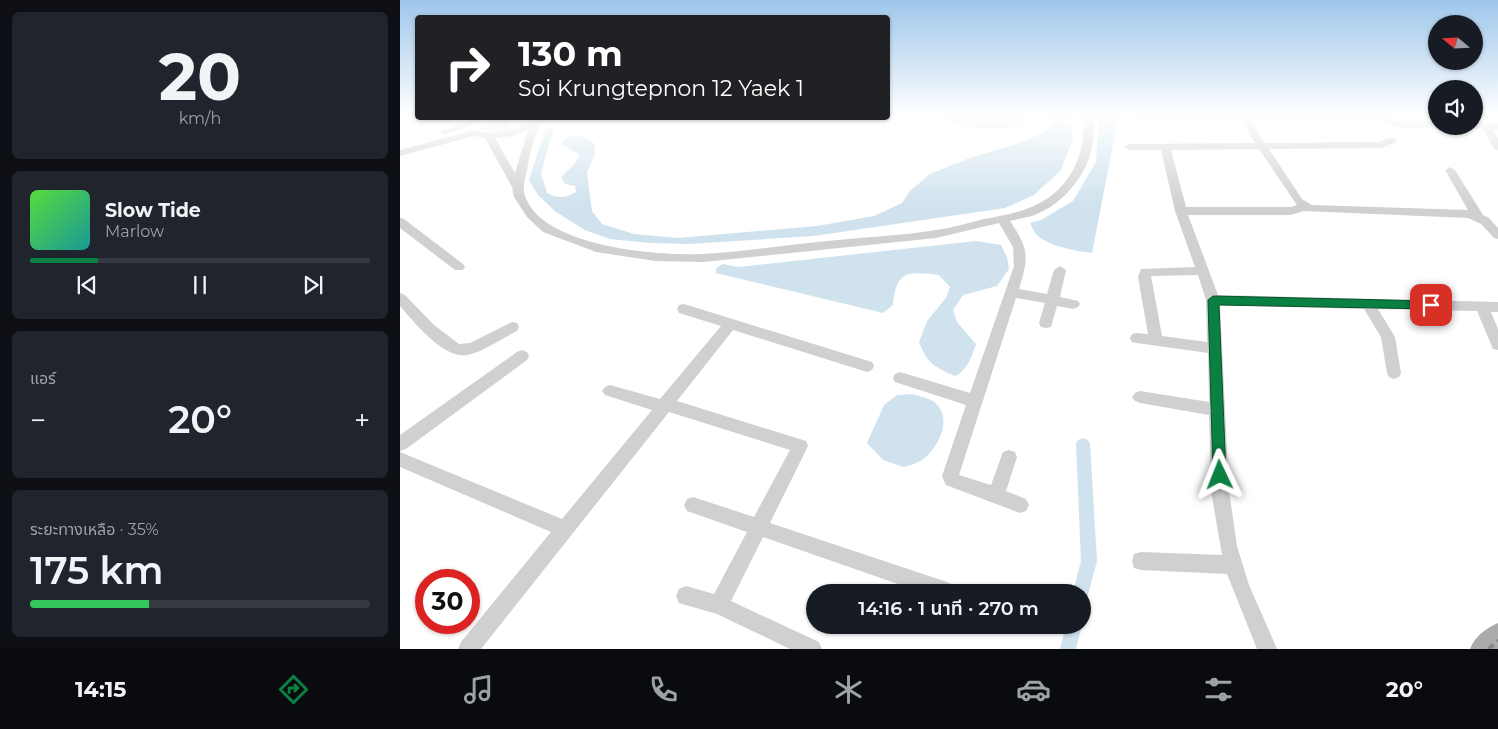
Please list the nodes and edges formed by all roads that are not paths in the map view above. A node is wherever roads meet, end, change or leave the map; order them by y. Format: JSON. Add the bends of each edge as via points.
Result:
{"nodes":[{"id":1,"x":415,"y":146,"type":"edge"},
{"id":2,"x":495,"y":146,"type":"edge"},
{"id":3,"x":528,"y":146,"type":"edge"},
{"id":4,"x":1088,"y":146,"type":"edge"},
{"id":5,"x":1155,"y":146,"type":"edge"},
{"id":6,"x":1165,"y":146,"type":"edge"},
{"id":7,"x":1264,"y":146,"type":"edge"},
{"id":8,"x":1129,"y":147,"type":"dead end"},
{"id":9,"x":400,"y":153,"type":"edge"},
{"id":10,"x":1450,"y":170,"type":"dead end"},
{"id":11,"x":518,"y":187,"type":"junction"},
{"id":12,"x":1303,"y":206,"type":"junction"},
{"id":13,"x":1181,"y":211,"type":"junction"},
{"id":14,"x":1482,"y":219,"type":"junction"},
{"id":15,"x":1003,"y":220,"type":"junction"},
{"id":16,"x":1498,"y":221,"type":"edge"},
{"id":17,"x":400,"y":222,"type":"edge"},
{"id":18,"x":1498,"y":235,"type":"edge"},
{"id":19,"x":459,"y":267,"type":"dead end"},
{"id":20,"x":1060,"y":270,"type":"dead end"},
{"id":21,"x":1202,"y":271,"type":"junction"},
{"id":22,"x":1012,"y":292,"type":"junction"},
{"id":23,"x":400,"y":298,"type":"edge"},
{"id":24,"x":1052,"y":300,"type":"junction"},
{"id":25,"x":1213,"y":300,"type":"junction"},
{"id":26,"x":1073,"y":304,"type":"dead end"},
{"id":27,"x":1368,"y":304,"type":"junction"},
{"id":28,"x":1482,"y":306,"type":"junction"},
{"id":29,"x":1498,"y":307,"type":"edge"},
{"id":30,"x":684,"y":309,"type":"dead end"},
{"id":31,"x":1046,"y":323,"type":"dead end"},
{"id":32,"x":730,"y":324,"type":"junction"},
{"id":33,"x":512,"y":327,"type":"dead end"},
{"id":34,"x":1137,"y":338,"type":"dead end"},
{"id":35,"x":1156,"y":341,"type":"junction"},
{"id":36,"x":1498,"y":345,"type":"edge"},
{"id":37,"x":1214,"y":348,"type":"junction"},
{"id":38,"x":522,"y":356,"type":"dead end"},
{"id":39,"x":866,"y":366,"type":"dead end"},
{"id":40,"x":1394,"y":373,"type":"dead end"},
{"id":41,"x":900,"y":378,"type":"dead end"},
{"id":42,"x":610,"y":391,"type":"dead end"},
{"id":43,"x":1140,"y":397,"type":"dead end"},
{"id":44,"x":975,"y":401,"type":"junction"},
{"id":45,"x":665,"y":405,"type":"junction"},
{"id":46,"x":1216,"y":410,"type":"junction"},
{"id":47,"x":400,"y":444,"type":"edge"},
{"id":48,"x":1009,"y":457,"type":"dead end"},
{"id":49,"x":400,"y":459,"type":"edge"},
{"id":50,"x":996,"y":495,"type":"junction"},
{"id":51,"x":693,"y":505,"type":"dead end"},
{"id":52,"x":1020,"y":506,"type":"dead end"},
{"id":53,"x":759,"y":526,"type":"junction"},
{"id":54,"x":565,"y":529,"type":"junction"},
{"id":55,"x":1141,"y":561,"type":"dead end"},
{"id":56,"x":1232,"y":565,"type":"junction"},
{"id":57,"x":924,"y":584,"type":"edge"},
{"id":58,"x":686,"y":596,"type":"dead end"},
{"id":59,"x":719,"y":605,"type":"junction"},
{"id":60,"x":1498,"y":636,"type":"edge"},
{"id":61,"x":468,"y":649,"type":"edge"},
{"id":62,"x":812,"y":649,"type":"edge"},
{"id":63,"x":1267,"y":649,"type":"edge"},
{"id":64,"x":1483,"y":649,"type":"edge"}],
"edges":[{"from":1,"to":9,"type":"street"},
{"from":2,"to":11,"type":"street"},
{"from":3,"to":11,"type":"street"},
{"from":4,"to":15,"type":"street","via":[[1075,176],[1050,202],[1029,213]]},
{"from":5,"to":8,"type":"street"},
{"from":6,"to":13,"type":"street"},
{"from":7,"to":12,"type":"street"},
{"from":10,"to":14,"type":"street"},
{"from":11,"to":15,"type":"street","via":[[520,197],[531,214],[547,229],[596,248],[656,257],[702,258],[861,242],[936,234]]},
{"from":12,"to":13,"type":"street","via":[[1290,211]]},
{"from":12,"to":14,"type":"street","via":[[1315,210],[1460,213]]},
{"from":13,"to":21,"type":"street"},
{"from":14,"to":16,"type":"street"},
{"from":14,"to":18,"type":"street"},
{"from":15,"to":22,"type":"street","via":[[1018,242],[1022,258]]},
{"from":17,"to":19,"type":"street"},
{"from":20,"to":24,"type":"street"},
{"from":21,"to":25,"type":"street"},
{"from":21,"to":35,"type":"street","via":[[1145,272]]},
{"from":22,"to":24,"type":"street"},
{"from":22,"to":44,"type":"street"},
{"from":23,"to":33,"type":"street","via":[[450,347],[461,350],[476,346]]},
{"from":24,"to":26,"type":"street"},
{"from":24,"to":31,"type":"street"},
{"from":25,"to":27,"type":"street"},
{"from":25,"to":37,"type":"street"},
{"from":27,"to":28,"type":"street"},
{"from":27,"to":40,"type":"street","via":[[1388,337]]},
{"from":28,"to":29,"type":"street"},
{"from":28,"to":36,"type":"street"},
{"from":30,"to":32,"type":"street"},
{"from":32,"to":39,"type":"street"},
{"from":32,"to":45,"type":"street"},
{"from":34,"to":35,"type":"street"},
{"from":35,"to":37,"type":"street"},
{"from":37,"to":46,"type":"street"},
{"from":38,"to":47,"type":"street"},
{"from":41,"to":44,"type":"street"},
{"from":42,"to":45,"type":"street"},
{"from":43,"to":46,"type":"street"},
{"from":44,"to":50,"type":"street","via":[[950,476],[952,480]]},
{"from":45,"to":53,"type":"street","via":[[800,446]]},
{"from":45,"to":54,"type":"street"},
{"from":46,"to":56,"type":"street","via":[[1220,491]]},
{"from":48,"to":50,"type":"street"},
{"from":49,"to":54,"type":"street"},
{"from":50,"to":52,"type":"street"},
{"from":51,"to":53,"type":"street"},
{"from":53,"to":57,"type":"street"},
{"from":53,"to":59,"type":"street"},
{"from":54,"to":61,"type":"street"},
{"from":55,"to":56,"type":"street"},
{"from":56,"to":63,"type":"street"},
{"from":58,"to":59,"type":"street"},
{"from":59,"to":62,"type":"street"},
{"from":60,"to":64,"type":"main road"}]}
